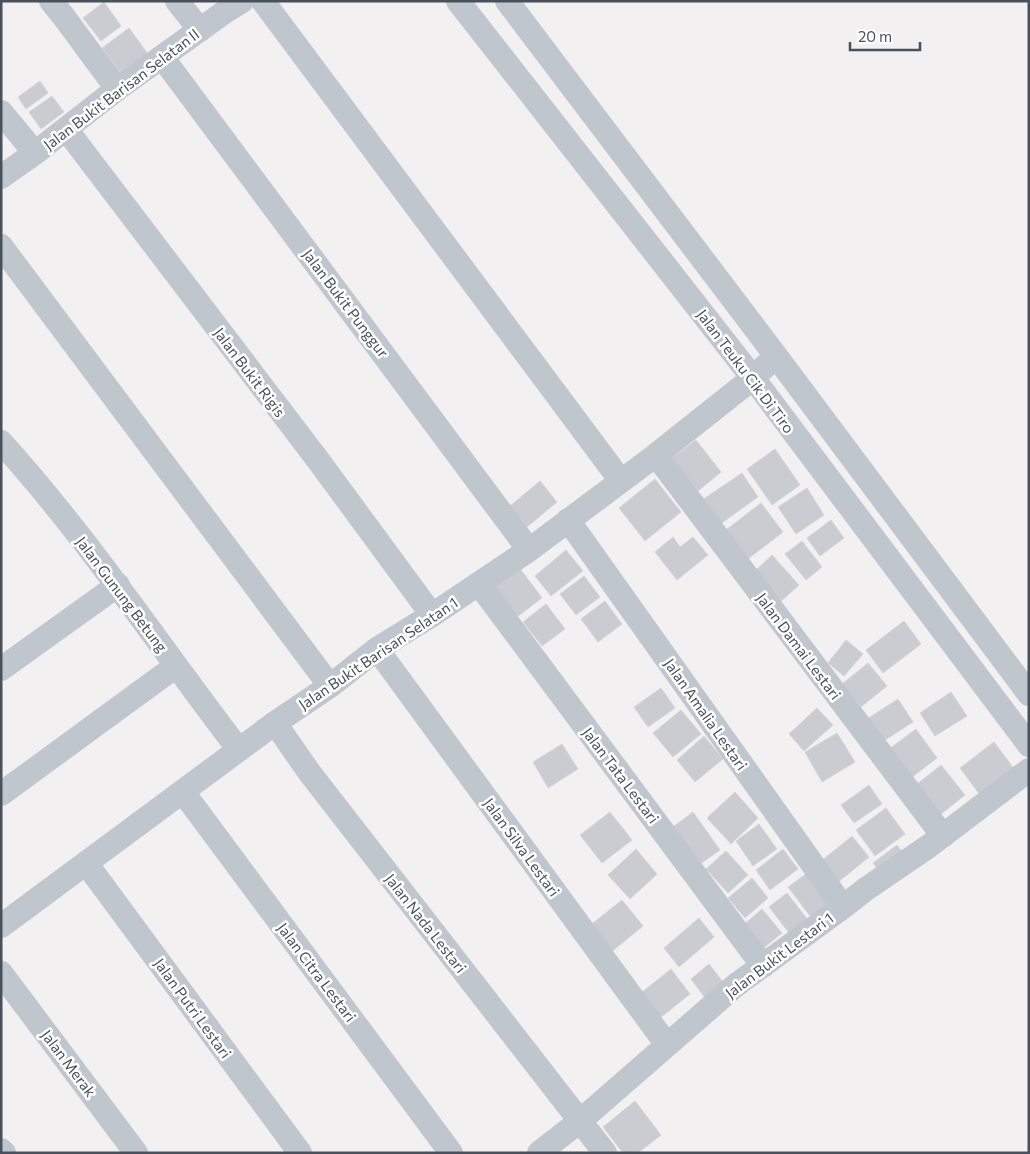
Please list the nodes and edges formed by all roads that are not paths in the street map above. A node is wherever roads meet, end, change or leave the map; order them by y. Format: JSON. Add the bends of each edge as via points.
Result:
{"nodes":[{"id":1,"x":51,"y":1,"type":"edge"},
{"id":2,"x":177,"y":1,"type":"edge"},
{"id":3,"x":242,"y":1,"type":"edge"},
{"id":4,"x":263,"y":1,"type":"edge"},
{"id":5,"x":458,"y":1,"type":"edge"},
{"id":6,"x":507,"y":1,"type":"edge"},
{"id":7,"x":200,"y":30,"type":"junction"},
{"id":8,"x":162,"y":57,"type":"junction"},
{"id":9,"x":117,"y":89,"type":"junction"},
{"id":10,"x":1,"y":112,"type":"edge"},
{"id":11,"x":66,"y":129,"type":"junction"},
{"id":12,"x":35,"y":153,"type":"junction"},
{"id":13,"x":1,"y":177,"type":"edge"},
{"id":14,"x":1,"y":246,"type":"edge"},
{"id":15,"x":776,"y":356,"type":"junction"},
{"id":16,"x":753,"y":378,"type":"junction"},
{"id":17,"x":1,"y":442,"type":"edge"},
{"id":18,"x":656,"y":455,"type":"junction"},
{"id":19,"x":621,"y":481,"type":"junction"},
{"id":20,"x":568,"y":520,"type":"junction"},
{"id":21,"x":529,"y":550,"type":"junction"},
{"id":22,"x":479,"y":584,"type":"junction"},
{"id":23,"x":118,"y":585,"type":"junction"},
{"id":24,"x":432,"y":616,"type":"junction"},
{"id":25,"x":378,"y":649,"type":"junction"},
{"id":26,"x":176,"y":666,"type":"junction"},
{"id":27,"x":1,"y":669,"type":"edge"},
{"id":28,"x":330,"y":686,"type":"junction"},
{"id":29,"x":1029,"y":694,"type":"edge"},
{"id":30,"x":275,"y":723,"type":"junction"},
{"id":31,"x":1029,"y":745,"type":"edge"},
{"id":32,"x":240,"y":750,"type":"junction"},
{"id":33,"x":1029,"y":770,"type":"edge"},
{"id":34,"x":183,"y":792,"type":"junction"},
{"id":35,"x":1,"y":794,"type":"edge"},
{"id":36,"x":943,"y":836,"type":"junction"},
{"id":37,"x":86,"y":863,"type":"junction"},
{"id":38,"x":843,"y":907,"type":"junction"},
{"id":39,"x":1,"y":926,"type":"edge"},
{"id":40,"x":764,"y":966,"type":"junction"},
{"id":41,"x":1,"y":973,"type":"edge"},
{"id":42,"x":667,"y":1045,"type":"junction"},
{"id":43,"x":580,"y":1121,"type":"junction"},
{"id":44,"x":1,"y":1150,"type":"edge"},
{"id":45,"x":4,"y":1153,"type":"edge"},
{"id":46,"x":136,"y":1153,"type":"edge"},
{"id":47,"x":300,"y":1153,"type":"edge"},
{"id":48,"x":451,"y":1153,"type":"edge"},
{"id":49,"x":539,"y":1153,"type":"edge"},
{"id":50,"x":605,"y":1153,"type":"edge"}],
"edges":[{"from":1,"to":9,"type":"street"},
{"from":2,"to":7,"type":"street"},
{"from":3,"to":7,"type":"street","name":"Jalan Bukit Barisan Selatan II"},
{"from":4,"to":19,"type":"street"},
{"from":5,"to":16,"type":"street","name":"Jalan Teuku Cik Di Tiro"},
{"from":6,"to":15,"type":"street"},
{"from":7,"to":8,"type":"street","name":"Jalan Bukit Barisan Selatan II"},
{"from":8,"to":9,"type":"street","name":"Jalan Bukit Barisan Selatan II"},
{"from":8,"to":21,"type":"street","name":"Jalan Bukit Punggur"},
{"from":9,"to":11,"type":"street","name":"Jalan Bukit Barisan Selatan II"},
{"from":10,"to":12,"type":"street"},
{"from":11,"to":12,"type":"street","name":"Jalan Bukit Barisan Selatan II"},
{"from":11,"to":24,"type":"street","name":"Jalan Bukit Rigis","via":[[312,452]]},
{"from":12,"to":13,"type":"street","name":"Jalan Bukit Barisan Selatan II"},
{"from":14,"to":28,"type":"street"},
{"from":15,"to":16,"type":"street","name":"Jalan Bukit Barisan Selatan 1"},
{"from":15,"to":29,"type":"street"},
{"from":16,"to":18,"type":"street","name":"Jalan Bukit Barisan Selatan 1"},
{"from":16,"to":31,"type":"street","name":"Jalan Teuku Cik Di Tiro"},
{"from":17,"to":23,"type":"street","name":"Jalan Gunung Betung"},
{"from":18,"to":19,"type":"street","name":"Jalan Bukit Barisan Selatan 1"},
{"from":18,"to":36,"type":"street","name":"Jalan Damai Lestari"},
{"from":19,"to":20,"type":"street","name":"Jalan Bukit Barisan Selatan 1"},
{"from":20,"to":21,"type":"street","name":"Jalan Bukit Barisan Selatan 1"},
{"from":20,"to":38,"type":"street","name":"Jalan Amalia Lestari"},
{"from":21,"to":22,"type":"street","name":"Jalan Bukit Barisan Selatan 1"},
{"from":22,"to":24,"type":"street","name":"Jalan Bukit Barisan Selatan 1"},
{"from":22,"to":40,"type":"street","name":"Jalan Tata Lestari"},
{"from":23,"to":26,"type":"street","name":"Jalan Gunung Betung"},
{"from":23,"to":27,"type":"street"},
{"from":24,"to":25,"type":"street","name":"Jalan Bukit Barisan Selatan 1"},
{"from":25,"to":28,"type":"street","name":"Jalan Bukit Barisan Selatan 1"},
{"from":25,"to":42,"type":"street","name":"Jalan Silva Lestari"},
{"from":26,"to":32,"type":"street","name":"Jalan Gunung Betung"},
{"from":26,"to":35,"type":"street"},
{"from":28,"to":30,"type":"street","name":"Jalan Bukit Barisan Selatan 1"},
{"from":30,"to":32,"type":"street","name":"Jalan Bukit Barisan Selatan 1"},
{"from":30,"to":43,"type":"street","name":"Jalan Nada Lestari"},
{"from":32,"to":34,"type":"street","name":"Jalan Bukit Barisan Selatan 1"},
{"from":33,"to":36,"type":"street","name":"Jalan Bukit Lestari 1"},
{"from":34,"to":37,"type":"street","name":"Jalan Bukit Barisan Selatan 1"},
{"from":34,"to":48,"type":"street","name":"Jalan Citra Lestari"},
{"from":36,"to":38,"type":"street","name":"Jalan Bukit Lestari 1"},
{"from":37,"to":39,"type":"street","name":"Jalan Bukit Barisan Selatan 1"},
{"from":37,"to":47,"type":"street","name":"Jalan Putri Lestari"},
{"from":38,"to":40,"type":"street","name":"Jalan Bukit Lestari 1"},
{"from":40,"to":42,"type":"street","name":"Jalan Bukit Lestari 1","via":[[736,985]]},
{"from":41,"to":46,"type":"street","name":"Jalan Merak"},
{"from":42,"to":43,"type":"street","name":"Jalan Bukit Lestari 1"},
{"from":43,"to":49,"type":"street","name":"Jalan Bukit Lestari 1"},
{"from":43,"to":50,"type":"street","name":"Jalan Nada Lestari"},
{"from":44,"to":45,"type":"street"}]}
